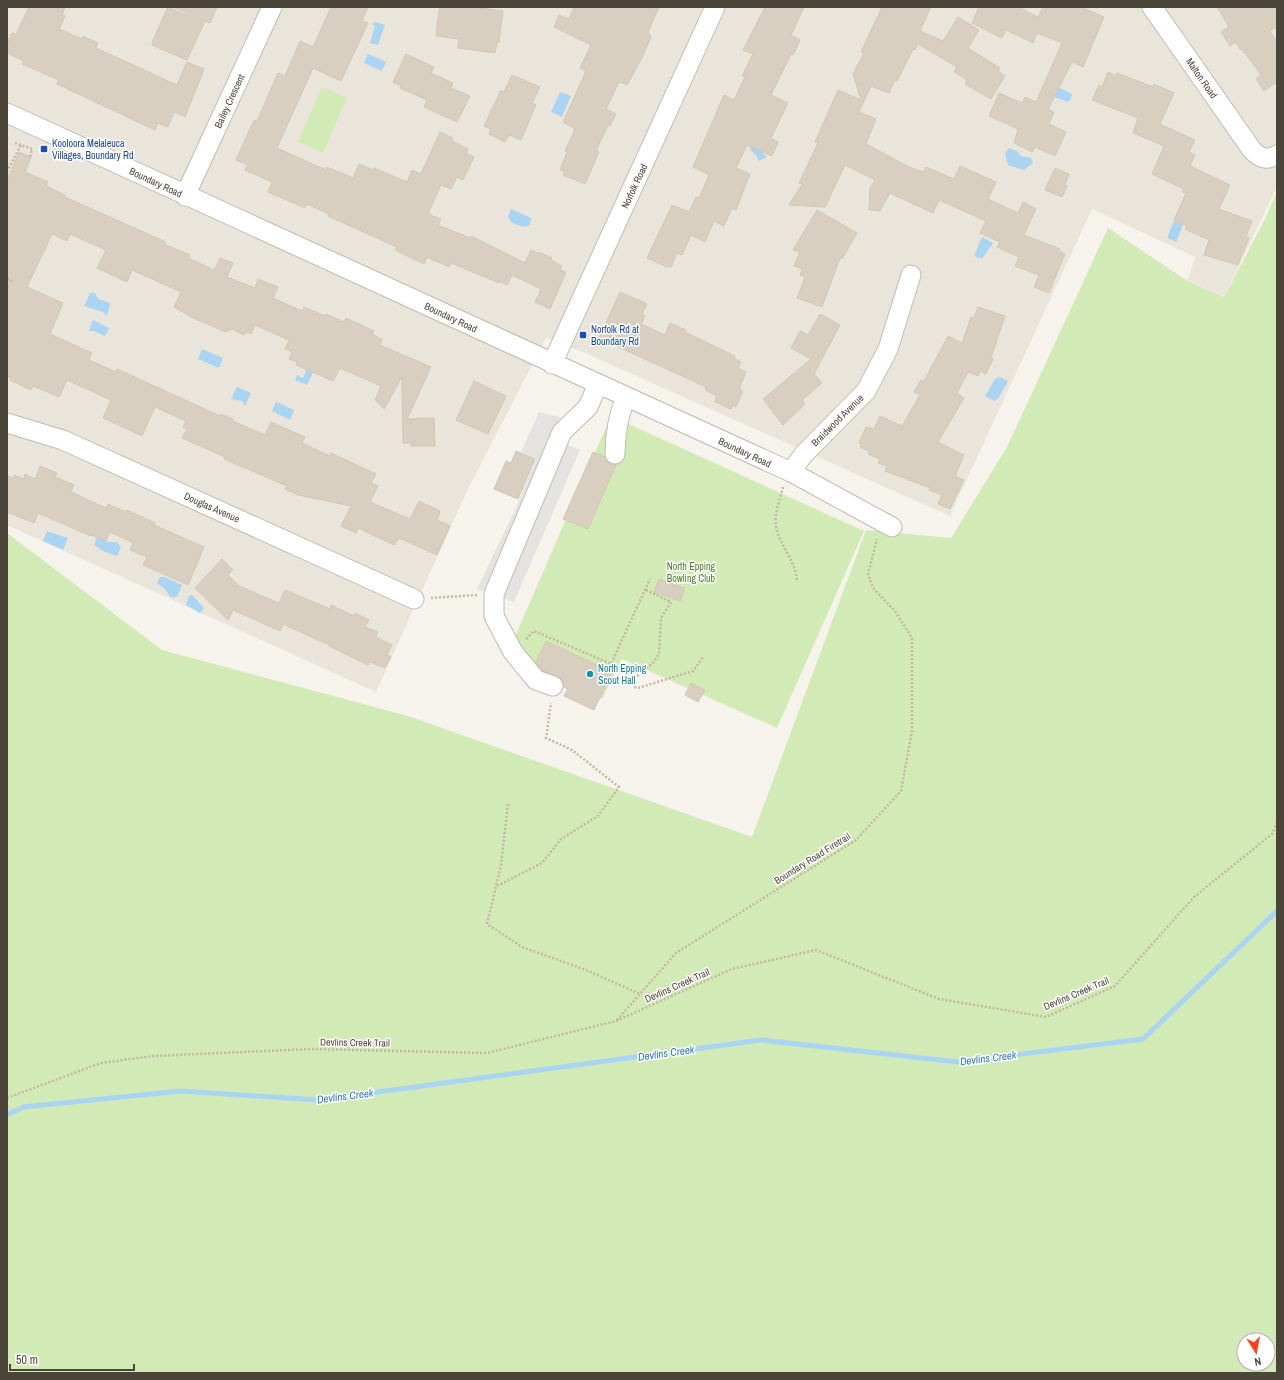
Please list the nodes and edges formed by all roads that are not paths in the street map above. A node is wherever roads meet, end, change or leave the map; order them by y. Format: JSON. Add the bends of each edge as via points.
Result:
{"nodes":[{"id":1,"x":272,"y":7,"type":"edge"},
{"id":2,"x":715,"y":7,"type":"edge"},
{"id":3,"x":1152,"y":7,"type":"edge"},
{"id":4,"x":7,"y":113,"type":"edge"},
{"id":5,"x":1277,"y":155,"type":"edge"},
{"id":6,"x":186,"y":196,"type":"junction"},
{"id":7,"x":911,"y":275,"type":"dead end"},
{"id":8,"x":552,"y":364,"type":"junction"},
{"id":9,"x":598,"y":384,"type":"junction"},
{"id":10,"x":626,"y":397,"type":"junction"},
{"id":11,"x":7,"y":423,"type":"edge"},
{"id":12,"x":615,"y":454,"type":"dead end"},
{"id":13,"x":789,"y":472,"type":"junction"},
{"id":14,"x":887,"y":524,"type":"road end"},
{"id":15,"x":414,"y":599,"type":"road end"},
{"id":16,"x":553,"y":686,"type":"road end"}],
"edges":[{"from":1,"to":6,"type":"street","name":"Bailey Crescent"},
{"from":2,"to":8,"type":"street","name":"Norfolk Road"},
{"from":3,"to":5,"type":"street","name":"Malton Road","via":[[1252,150],[1259,157],[1270,158]]},
{"from":4,"to":6,"type":"street","name":"Boundary Road"},
{"from":6,"to":8,"type":"street","name":"Boundary Road"},
{"from":7,"to":13,"type":"street","name":"Braidwood Avenue","via":[[888,349],[866,391]]},
{"from":8,"to":9,"type":"street","name":"Boundary Road"},
{"from":9,"to":10,"type":"street","name":"Boundary Road"},
{"from":9,"to":16,"type":"street","via":[[588,407],[562,432],[494,594],[494,616],[513,652],[536,680]]},
{"from":10,"to":12,"type":"street","via":[[618,419]]},
{"from":10,"to":13,"type":"street","name":"Boundary Road"},
{"from":11,"to":15,"type":"street","name":"Douglas Avenue","via":[[63,440]]},
{"from":13,"to":14,"type":"street","name":"Boundary Road"}]}
